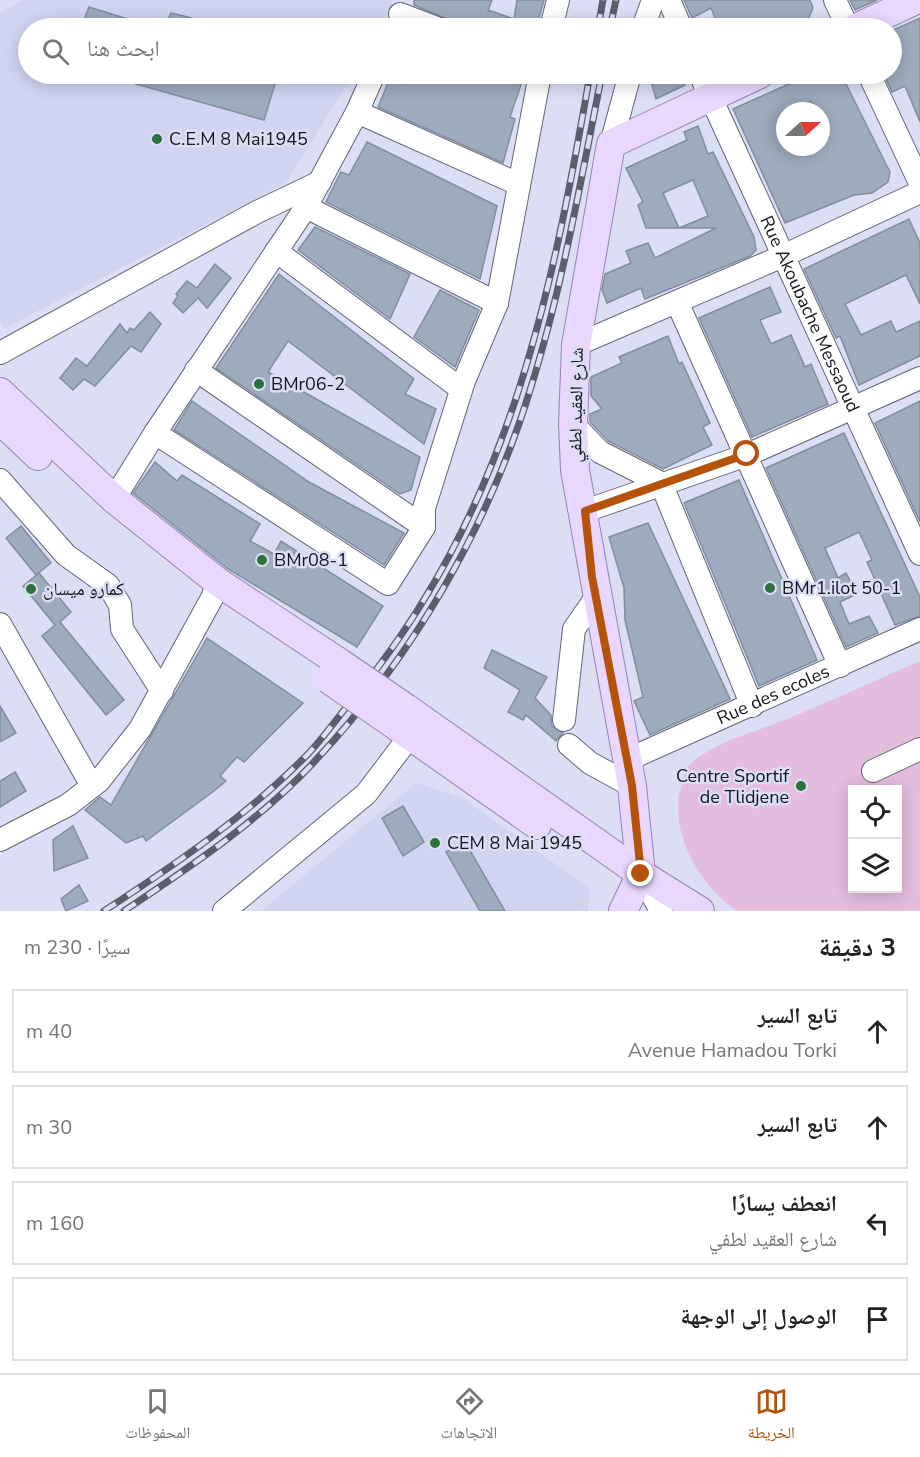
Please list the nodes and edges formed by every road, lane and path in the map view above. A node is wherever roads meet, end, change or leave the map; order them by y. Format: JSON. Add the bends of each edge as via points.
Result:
{"nodes":[{"id":1,"x":558,"y":0,"type":"edge"},
{"id":2,"x":653,"y":0,"type":"edge"},
{"id":3,"x":669,"y":0,"type":"edge"},
{"id":4,"x":835,"y":0,"type":"edge"},
{"id":5,"x":916,"y":0,"type":"edge"},
{"id":6,"x":554,"y":18,"type":"edge"},
{"id":7,"x":646,"y":18,"type":"edge"},
{"id":8,"x":677,"y":18,"type":"edge"},
{"id":9,"x":843,"y":18,"type":"edge"},
{"id":10,"x":877,"y":18,"type":"edge"},
{"id":11,"x":370,"y":84,"type":"edge"},
{"id":12,"x":538,"y":84,"type":"edge"},
{"id":13,"x":627,"y":84,"type":"edge"},
{"id":14,"x":874,"y":84,"type":"edge"},
{"id":15,"x":705,"y":85,"type":"edge"},
{"id":16,"x":357,"y":112,"type":"junction"},
{"id":17,"x":611,"y":144,"type":"junction"},
{"id":18,"x":320,"y":182,"type":"junction"},
{"id":19,"x":920,"y":183,"type":"edge"},
{"id":20,"x":518,"y":184,"type":"junction"},
{"id":21,"x":920,"y":192,"type":"edge"},
{"id":22,"x":306,"y":207,"type":"junction"},
{"id":23,"x":276,"y":251,"type":"junction"},
{"id":24,"x":783,"y":256,"type":"junction"},
{"id":25,"x":676,"y":302,"type":"junction"},
{"id":26,"x":497,"y":303,"type":"junction"},
{"id":27,"x":4,"y":343,"type":"edge"},
{"id":28,"x":576,"y":345,"type":"junction"},
{"id":29,"x":196,"y":370,"type":"junction"},
{"id":30,"x":920,"y":378,"type":"edge"},
{"id":31,"x":461,"y":389,"type":"junction"},
{"id":32,"x":0,"y":393,"type":"edge"},
{"id":33,"x":853,"y":408,"type":"junction"},
{"id":34,"x":0,"y":420,"type":"edge"},
{"id":35,"x":573,"y":424,"type":"junction"},
{"id":36,"x":155,"y":433,"type":"junction"},
{"id":37,"x":747,"y":454,"type":"junction"},
{"id":38,"x":0,"y":480,"type":"edge"},
{"id":39,"x":661,"y":483,"type":"junction"},
{"id":40,"x":114,"y":499,"type":"junction"},
{"id":41,"x":585,"y":511,"type":"junction"},
{"id":42,"x":424,"y":527,"type":"junction"},
{"id":43,"x":920,"y":554,"type":"edge"},
{"id":44,"x":215,"y":590,"type":"junction"},
{"id":45,"x":597,"y":596,"type":"junction"},
{"id":46,"x":0,"y":624,"type":"edge"},
{"id":47,"x":920,"y":629,"type":"edge"},
{"id":48,"x":840,"y":666,"type":"junction"},
{"id":49,"x":162,"y":691,"type":"junction"},
{"id":50,"x":752,"y":706,"type":"junction"},
{"id":51,"x":564,"y":720,"type":"dead end"},
{"id":52,"x":403,"y":722,"type":"junction"},
{"id":53,"x":569,"y":745,"type":"dead end"},
{"id":54,"x":920,"y":749,"type":"edge"},
{"id":55,"x":873,"y":771,"type":"dead end"},
{"id":56,"x":629,"y":773,"type":"junction"},
{"id":57,"x":92,"y":786,"type":"junction"},
{"id":58,"x":0,"y":840,"type":"edge"},
{"id":59,"x":633,"y":892,"type":"edge"},
{"id":60,"x":661,"y":910,"type":"edge"},
{"id":61,"x":224,"y":911,"type":"edge"},
{"id":62,"x":700,"y":911,"type":"edge"}],
"edges":[{"from":1,"to":6,"type":"street"},
{"from":2,"to":7,"type":"street"},
{"from":3,"to":8,"type":"street"},
{"from":4,"to":9,"type":"street"},
{"from":5,"to":10,"type":"main road"},
{"from":11,"to":16,"type":"street"},
{"from":12,"to":20,"type":"street"},
{"from":13,"to":17,"type":"street"},
{"from":14,"to":19,"type":"street"},
{"from":15,"to":17,"type":"main road"},
{"from":15,"to":24,"type":"street","name":"Rue Akoubache Messaoud"},
{"from":16,"to":18,"type":"street"},
{"from":16,"to":20,"type":"street"},
{"from":17,"to":28,"type":"main road","name":"شارع العقيد لطفي"},
{"from":18,"to":22,"type":"street"},
{"from":18,"to":27,"type":"street"},
{"from":20,"to":26,"type":"street"},
{"from":21,"to":24,"type":"street"},
{"from":22,"to":23,"type":"street"},
{"from":22,"to":26,"type":"street"},
{"from":23,"to":29,"type":"street"},
{"from":23,"to":31,"type":"street"},
{"from":24,"to":25,"type":"street"},
{"from":24,"to":33,"type":"street","name":"Rue Akoubache Messaoud"},
{"from":25,"to":28,"type":"street"},
{"from":25,"to":37,"type":"street"},
{"from":26,"to":31,"type":"street"},
{"from":28,"to":35,"type":"main road","name":"شارع العقيد لطفي"},
{"from":29,"to":36,"type":"street"},
{"from":29,"to":42,"type":"street"},
{"from":30,"to":33,"type":"street"},
{"from":31,"to":42,"type":"street","via":[[423,508]]},
{"from":32,"to":40,"type":"main road"},
{"from":33,"to":37,"type":"street"},
{"from":33,"to":43,"type":"street","name":"Rue Akoubache Messaoud"},
{"from":34,"to":44,"type":"main road","via":[[71,486]]},
{"from":35,"to":39,"type":"street","via":[[600,452]]},
{"from":35,"to":41,"type":"main road","name":"شارع العقيد لطفي","via":[[575,470]]},
{"from":36,"to":40,"type":"street"},
{"from":36,"to":42,"type":"street","via":[[388,584]]},
{"from":37,"to":39,"type":"street"},
{"from":37,"to":48,"type":"street"},
{"from":38,"to":49,"type":"street","via":[[66,555],[108,585],[120,604],[122,628]]},
{"from":39,"to":41,"type":"street"},
{"from":39,"to":50,"type":"street"},
{"from":40,"to":44,"type":"main road"},
{"from":41,"to":45,"type":"main road","name":"شارع العقيد لطفي"},
{"from":44,"to":49,"type":"street"},
{"from":44,"to":52,"type":"main road","bridge":true},
{"from":45,"to":51,"type":"street","via":[[574,629]]},
{"from":45,"to":56,"type":"main road","name":"شارع العقيد لطفي"},
{"from":46,"to":57,"type":"street"},
{"from":47,"to":48,"type":"street","name":"Rue des ecoles"},
{"from":48,"to":50,"type":"street","name":"Rue des ecoles"},
{"from":49,"to":57,"type":"street","via":[[140,729]]},
{"from":50,"to":56,"type":"street","name":"Rue des ecoles"},
{"from":52,"to":59,"type":"main road"},
{"from":52,"to":61,"type":"street","via":[[366,794]]},
{"from":53,"to":56,"type":"street","via":[[590,763]]},
{"from":54,"to":55,"type":"street"},
{"from":56,"to":59,"type":"main road","name":"شارع العقيد لطفي"},
{"from":57,"to":58,"type":"street","via":[[68,805]]},
{"from":59,"to":60,"type":"main road"},
{"from":59,"to":62,"type":"main road"}]}
